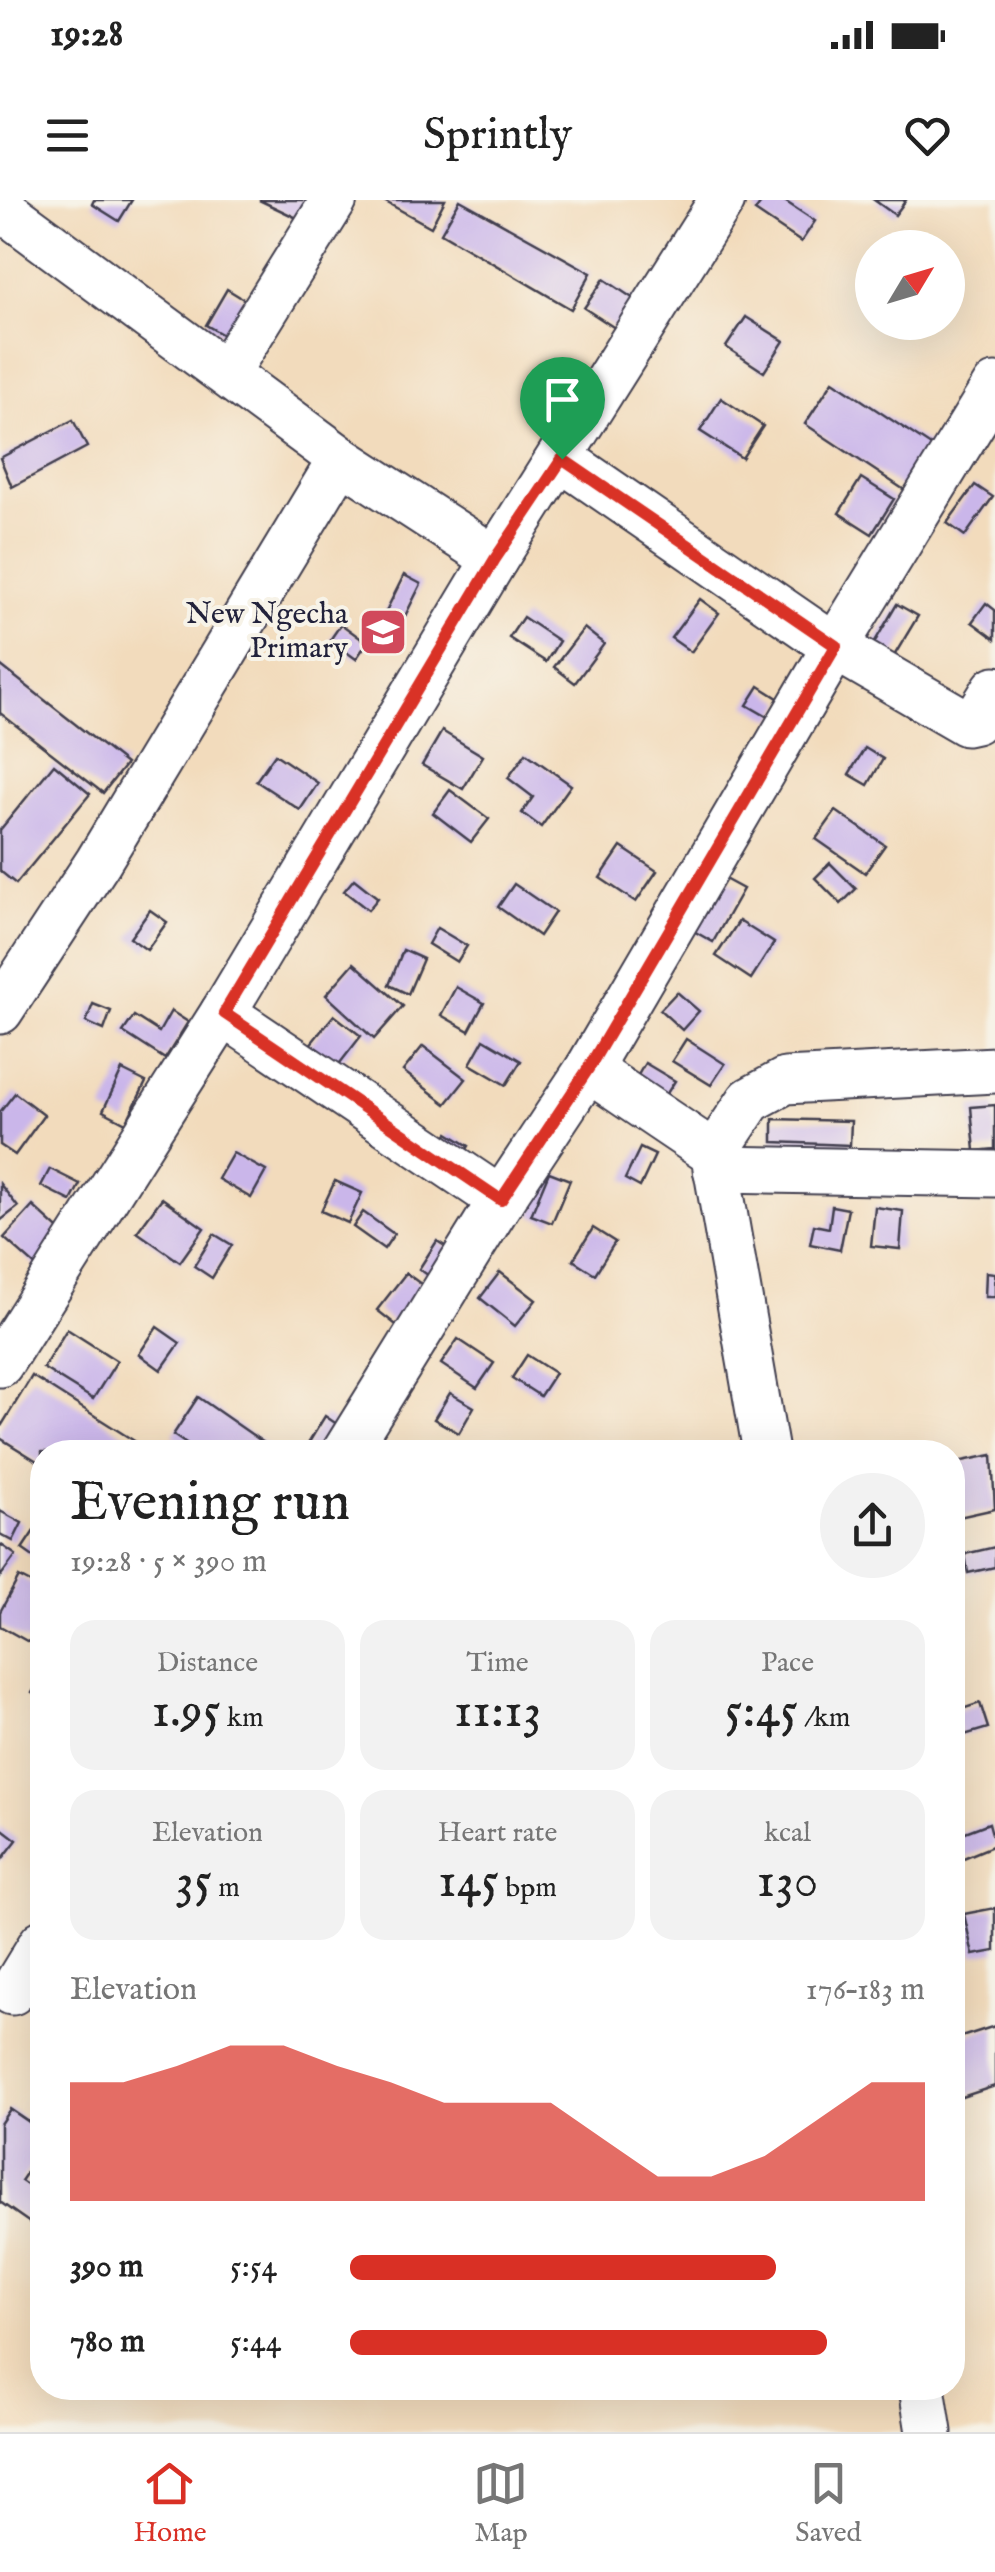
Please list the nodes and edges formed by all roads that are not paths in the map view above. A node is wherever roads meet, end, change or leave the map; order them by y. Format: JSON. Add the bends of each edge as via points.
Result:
{"nodes":[{"id":1,"x":334,"y":200,"type":"edge"},
{"id":2,"x":722,"y":200,"type":"edge"},
{"id":3,"x":0,"y":207,"type":"edge"},
{"id":4,"x":226,"y":373,"type":"junction"},
{"id":5,"x":995,"y":386,"type":"edge"},
{"id":6,"x":340,"y":459,"type":"junction"},
{"id":7,"x":562,"y":459,"type":"junction"},
{"id":8,"x":495,"y":559,"type":"junction"},
{"id":9,"x":836,"y":646,"type":"junction"},
{"id":10,"x":995,"y":689,"type":"edge"},
{"id":11,"x":0,"y":1011,"type":"edge"},
{"id":12,"x":224,"y":1013,"type":"junction"},
{"id":13,"x":588,"y":1069,"type":"junction"},
{"id":14,"x":995,"y":1070,"type":"edge"},
{"id":15,"x":715,"y":1162,"type":"junction"},
{"id":16,"x":995,"y":1174,"type":"edge"},
{"id":17,"x":501,"y":1200,"type":"junction"},
{"id":18,"x":0,"y":1364,"type":"edge"},
{"id":19,"x":352,"y":1440,"type":"edge"},
{"id":20,"x":764,"y":1440,"type":"edge"},
{"id":21,"x":30,"y":1963,"type":"edge"},
{"id":22,"x":12,"y":1992,"type":"dead end"},
{"id":23,"x":924,"y":2400,"type":"edge"},
{"id":24,"x":929,"y":2432,"type":"edge"}],
"edges":[{"from":1,"to":4,"type":"street"},
{"from":2,"to":7,"type":"street"},
{"from":3,"to":4,"type":"street"},
{"from":4,"to":6,"type":"street"},
{"from":5,"to":9,"type":"street"},
{"from":6,"to":8,"type":"street"},
{"from":6,"to":11,"type":"street","via":[[98,862]]},
{"from":7,"to":8,"type":"street"},
{"from":7,"to":9,"type":"street"},
{"from":8,"to":12,"type":"street"},
{"from":9,"to":10,"type":"street","via":[[966,722],[975,720]]},
{"from":9,"to":13,"type":"street"},
{"from":12,"to":17,"type":"street"},
{"from":12,"to":18,"type":"street"},
{"from":13,"to":15,"type":"street"},
{"from":13,"to":17,"type":"street"},
{"from":14,"to":15,"type":"street","via":[[786,1082],[750,1100]]},
{"from":15,"to":16,"type":"street"},
{"from":15,"to":20,"type":"street"},
{"from":17,"to":19,"type":"street"},
{"from":21,"to":22,"type":"street"},
{"from":23,"to":24,"type":"street"}]}
